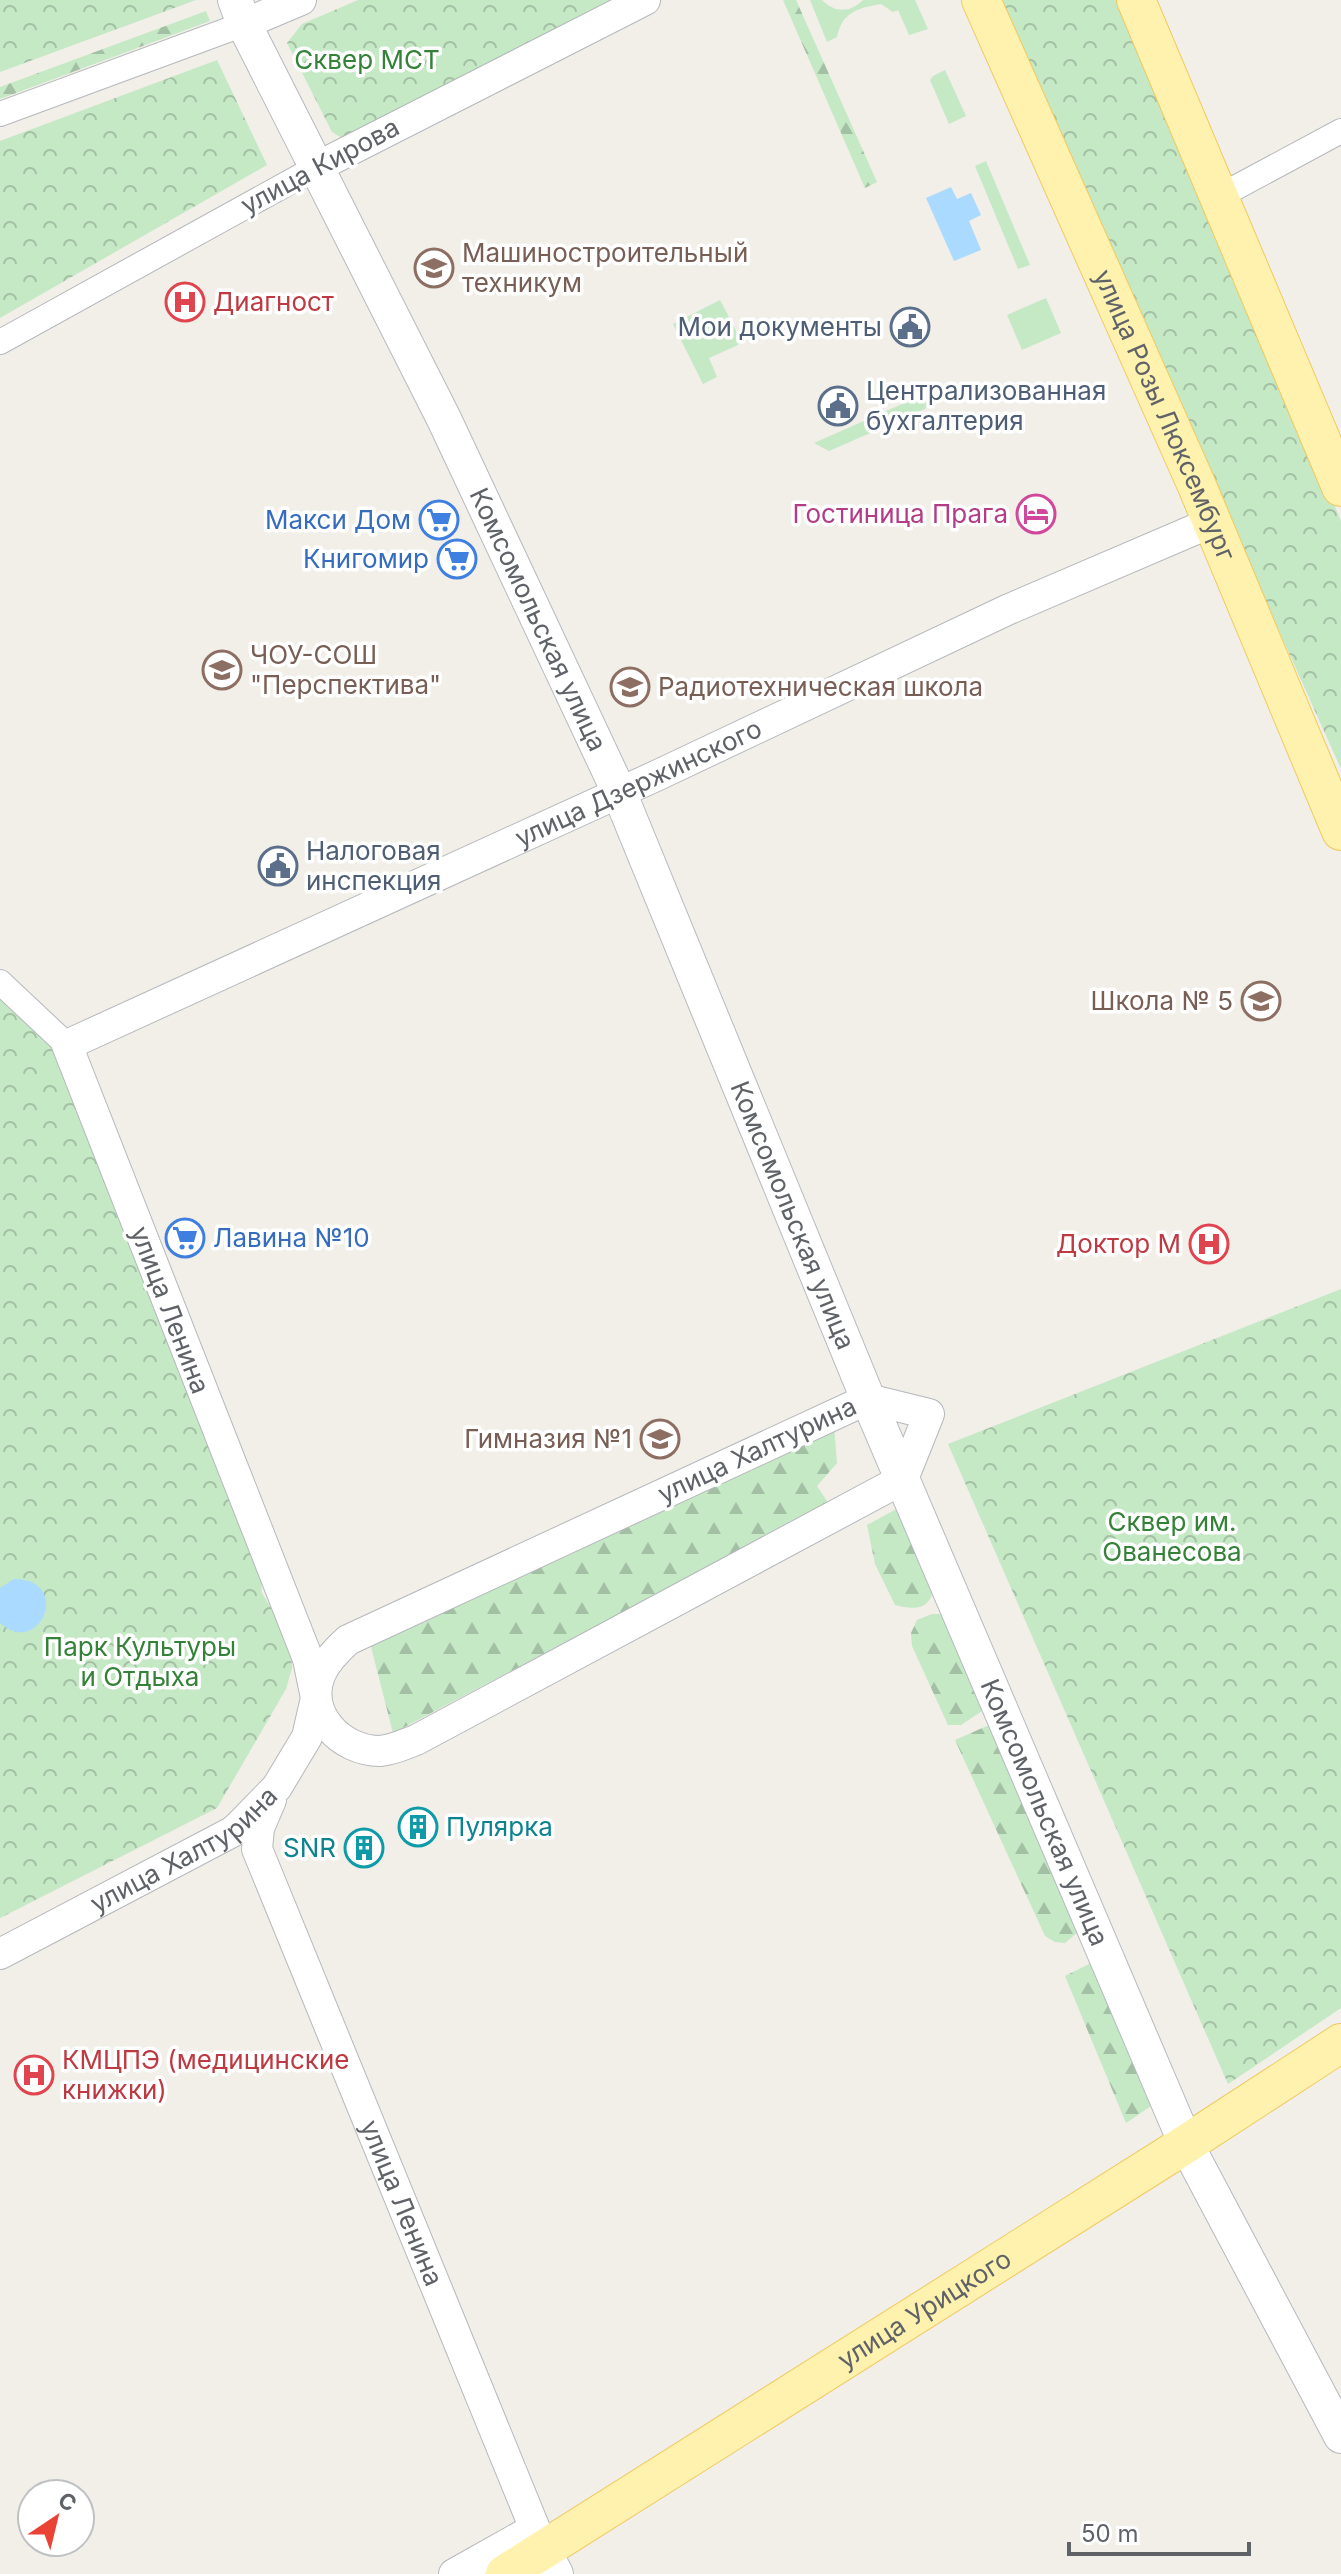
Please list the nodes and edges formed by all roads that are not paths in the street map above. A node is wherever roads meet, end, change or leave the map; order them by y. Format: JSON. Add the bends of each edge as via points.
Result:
{"nodes":[{"id":1,"x":301,"y":0,"type":"edge"},
{"id":2,"x":645,"y":0,"type":"edge"},
{"id":3,"x":981,"y":0,"type":"edge"},
{"id":4,"x":1136,"y":0,"type":"edge"},
{"id":5,"x":239,"y":12,"type":"edge"},
{"id":6,"x":0,"y":114,"type":"edge"},
{"id":7,"x":1341,"y":131,"type":"edge"},
{"id":8,"x":317,"y":167,"type":"junction"},
{"id":9,"x":1220,"y":196,"type":"junction"},
{"id":10,"x":0,"y":342,"type":"edge"},
{"id":11,"x":1341,"y":487,"type":"edge"},
{"id":12,"x":1210,"y":523,"type":"junction"},
{"id":13,"x":619,"y":792,"type":"junction"},
{"id":14,"x":1341,"y":831,"type":"edge"},
{"id":15,"x":0,"y":982,"type":"edge"},
{"id":16,"x":67,"y":1045,"type":"junction"},
{"id":17,"x":868,"y":1399,"type":"junction"},
{"id":18,"x":903,"y":1479,"type":"junction"},
{"id":19,"x":308,"y":1659,"type":"joint"},
{"id":20,"x":316,"y":1698,"type":"junction"},
{"id":21,"x":277,"y":1787,"type":"junction"},
{"id":22,"x":0,"y":1954,"type":"edge"},
{"id":23,"x":1341,"y":2043,"type":"edge"},
{"id":24,"x":1186,"y":2144,"type":"junction"},
{"id":25,"x":1341,"y":2436,"type":"edge"},
{"id":26,"x":545,"y":2551,"type":"edge"},
{"id":27,"x":454,"y":2574,"type":"edge"},
{"id":28,"x":505,"y":2574,"type":"edge"}],
"edges":[{"from":1,"to":5,"type":"street"},
{"from":2,"to":8,"type":"street","name":"улица Кирова"},
{"from":3,"to":12,"type":"main road","name":"улица Розы Люксембург"},
{"from":4,"to":9,"type":"main road"},
{"from":5,"to":6,"type":"street"},
{"from":5,"to":8,"type":"main road","name":"Комсомольская улица"},
{"from":7,"to":9,"type":"street"},
{"from":8,"to":10,"type":"street","name":"улица Кирова"},
{"from":8,"to":13,"type":"main road","name":"Комсомольская улица","via":[[444,419]]},
{"from":9,"to":11,"type":"main road"},
{"from":12,"to":13,"type":"street","name":"улица Дзержинского","via":[[1007,610]]},
{"from":12,"to":14,"type":"main road","name":"улица Розы Люксембург"},
{"from":13,"to":16,"type":"street","name":"улица Дзержинского"},
{"from":13,"to":17,"type":"main road","name":"Комсомольская улица"},
{"from":15,"to":16,"type":"street","name":"улица Ленина"},
{"from":16,"to":19,"type":"street","name":"улица Ленина"},
{"from":17,"to":18,"type":"main road","name":"Комсомольская улица"},
{"from":17,"to":18,"type":"street","name":"улица Халтурина","via":[[929,1414]]},
{"from":17,"to":20,"type":"street","name":"улица Халтурина","via":[[348,1640],[328,1661]]},
{"from":18,"to":20,"type":"street","via":[[416,1740],[384,1751],[351,1746],[336,1736]]},
{"from":18,"to":24,"type":"main road","name":"Комсомольская улица"},
{"from":19,"to":20,"type":"street","name":"улица Халтурина"},
{"from":20,"to":21,"type":"street","name":"улица Халтурина","via":[[307,1737]]},
{"from":21,"to":22,"type":"street","name":"улица Халтурина","via":[[232,1832]]},
{"from":21,"to":26,"type":"street","name":"улица Ленина","via":[[259,1828],[257,1849]]},
{"from":23,"to":24,"type":"main road","name":"улица Урицкого"},
{"from":24,"to":25,"type":"main road","name":"Комсомольская улица"},
{"from":24,"to":26,"type":"main road","name":"улица Урицкого"},
{"from":26,"to":27,"type":"street","name":"улица Урицкого"},
{"from":26,"to":28,"type":"main road","name":"улица Урицкого"}]}
